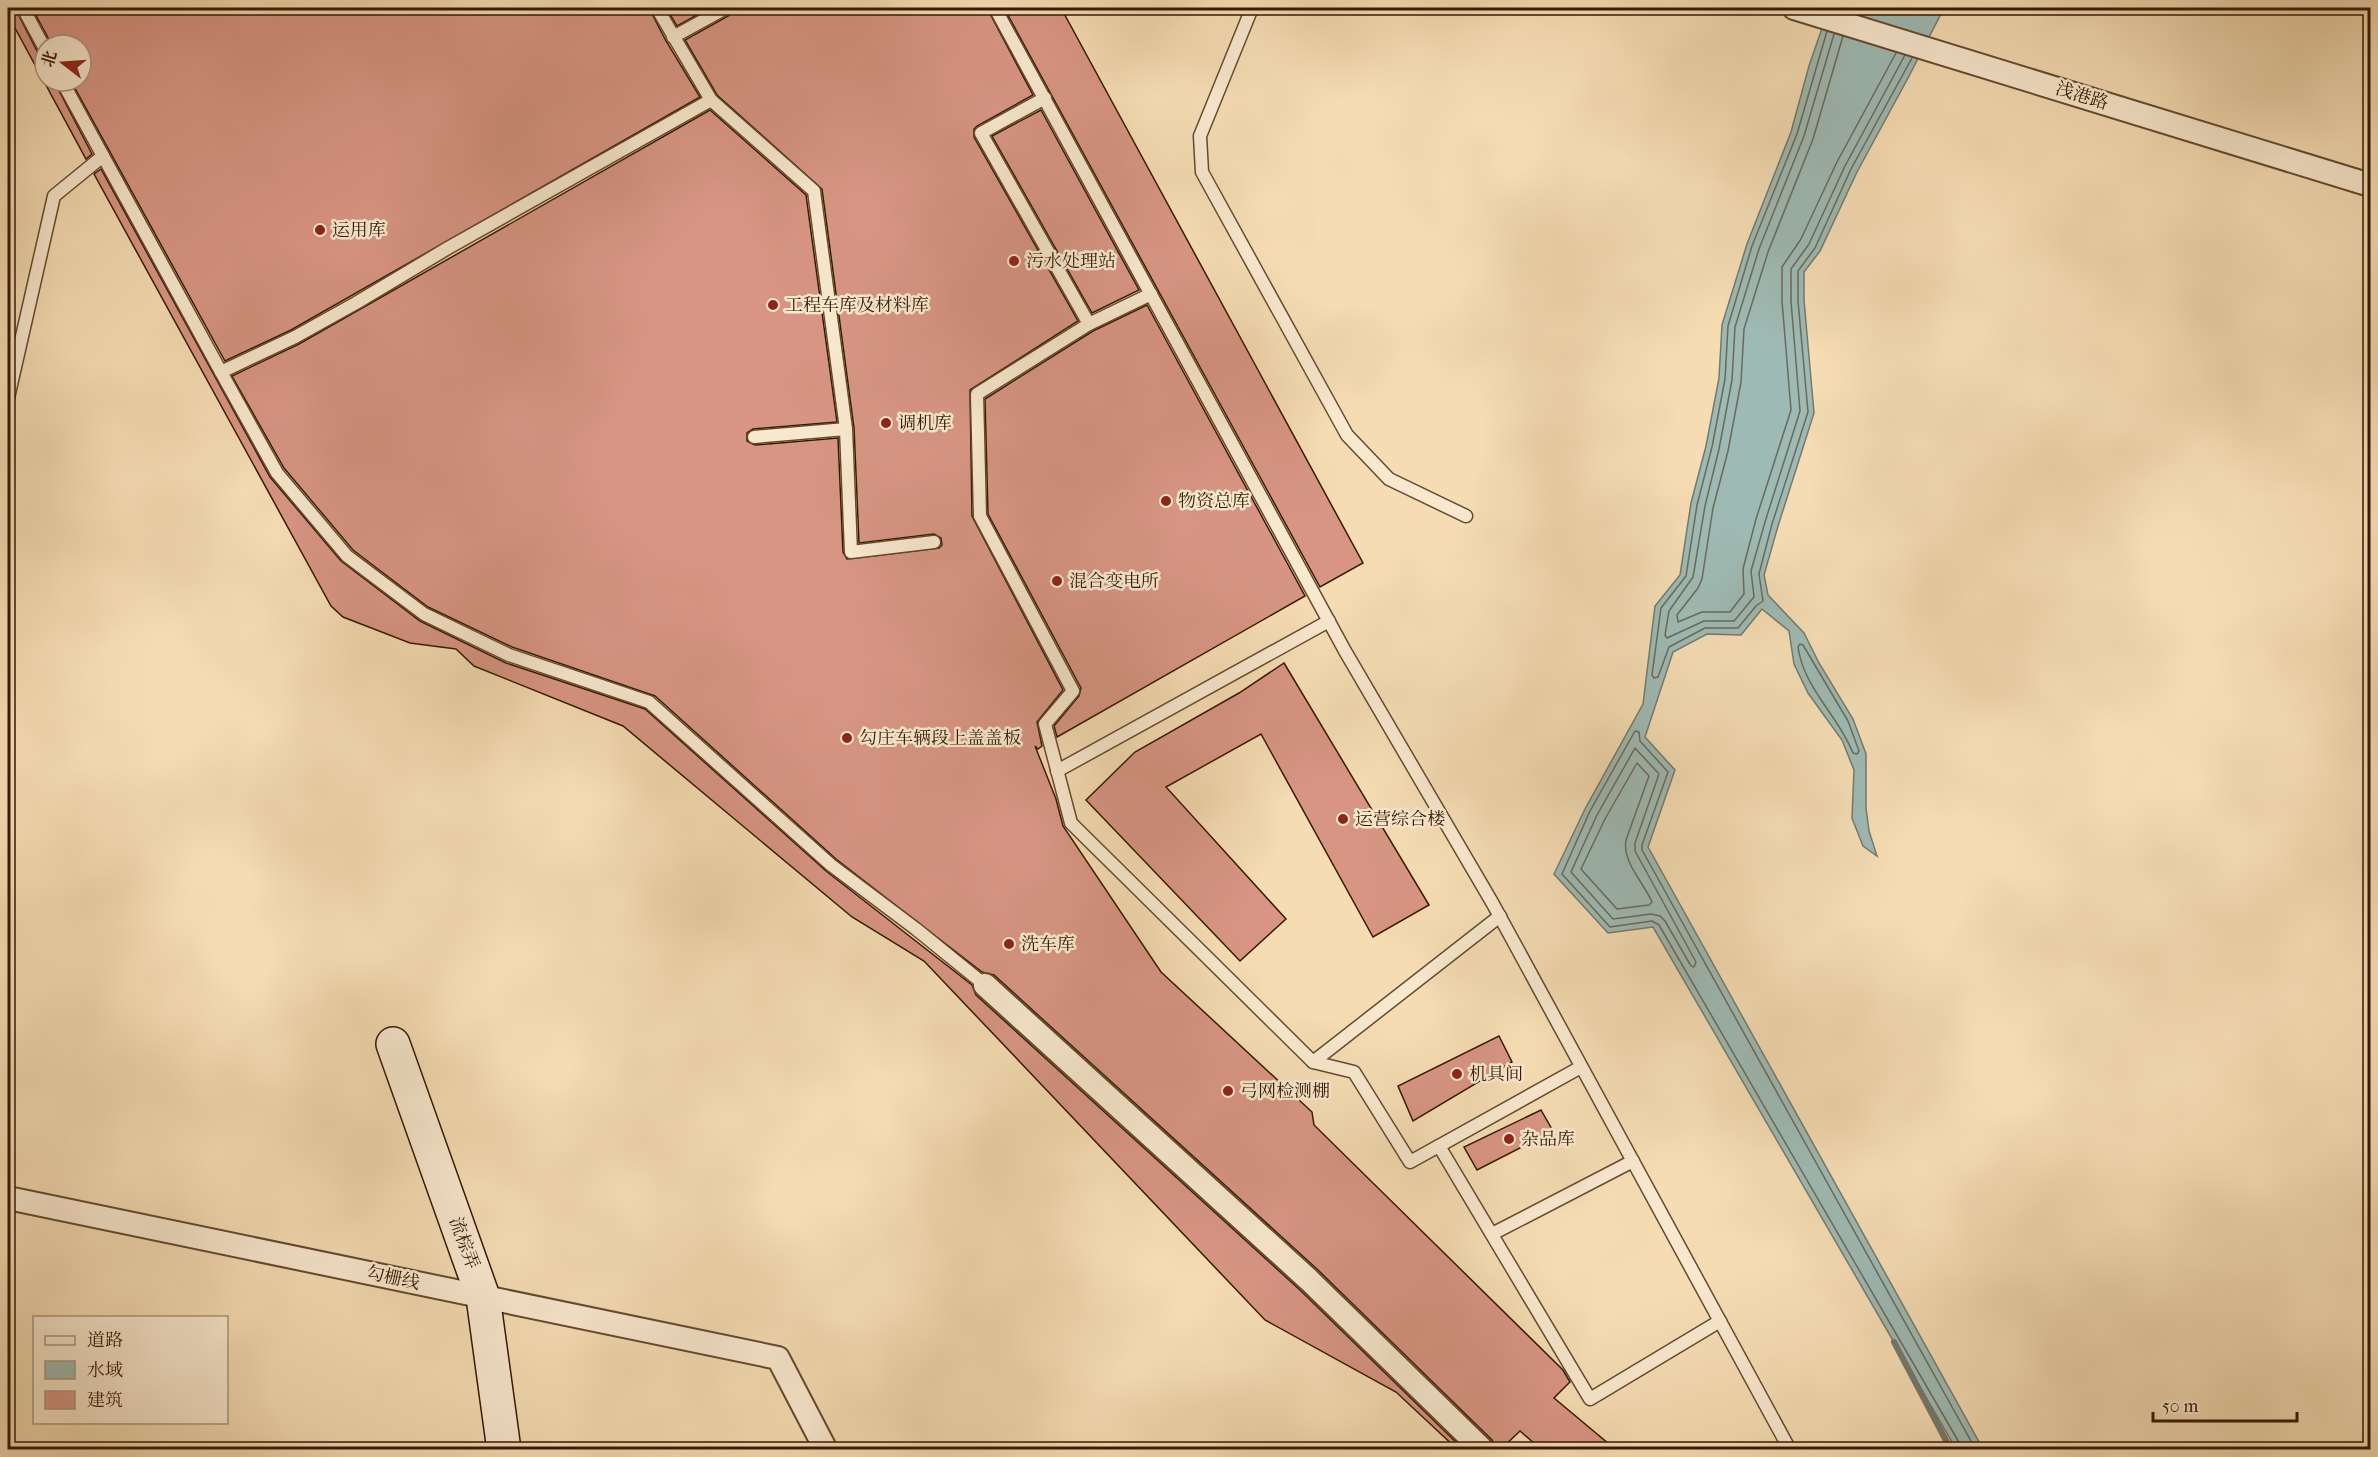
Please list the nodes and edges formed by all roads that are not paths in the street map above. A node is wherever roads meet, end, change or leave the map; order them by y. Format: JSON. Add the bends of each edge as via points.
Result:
{"nodes":[{"id":1,"x":23,"y":8,"type":"edge"},
{"id":2,"x":657,"y":8,"type":"edge"},
{"id":3,"x":726,"y":8,"type":"edge"},
{"id":4,"x":995,"y":8,"type":"edge"},
{"id":5,"x":1252,"y":8,"type":"edge"},
{"id":6,"x":1794,"y":8,"type":"edge"},
{"id":7,"x":36,"y":33,"type":"edge"},
{"id":8,"x":673,"y":37,"type":"junction"},
{"id":9,"x":69,"y":93,"type":"edge"},
{"id":10,"x":1045,"y":98,"type":"junction"},
{"id":11,"x":711,"y":100,"type":"junction"},
{"id":12,"x":103,"y":156,"type":"junction"},
{"id":13,"x":2370,"y":185,"type":"edge"},
{"id":14,"x":1151,"y":294,"type":"junction"},
{"id":15,"x":1089,"y":324,"type":"junction"},
{"id":16,"x":221,"y":372,"type":"junction"},
{"id":17,"x":8,"y":398,"type":"edge"},
{"id":18,"x":846,"y":429,"type":"junction"},
{"id":19,"x":754,"y":437,"type":"dead end"},
{"id":20,"x":1466,"y":516,"type":"dead end"},
{"id":21,"x":934,"y":542,"type":"dead end"},
{"id":22,"x":1329,"y":621,"type":"junction"},
{"id":23,"x":1057,"y":771,"type":"junction"},
{"id":24,"x":1500,"y":916,"type":"junction"},
{"id":25,"x":985,"y":985,"type":"joint"},
{"id":26,"x":393,"y":1044,"type":"dead end"},
{"id":27,"x":1313,"y":1062,"type":"junction"},
{"id":28,"x":1581,"y":1066,"type":"junction"},
{"id":29,"x":1439,"y":1146,"type":"junction"},
{"id":30,"x":1633,"y":1161,"type":"junction"},
{"id":31,"x":8,"y":1198,"type":"edge"},
{"id":32,"x":1491,"y":1234,"type":"junction"},
{"id":33,"x":483,"y":1296,"type":"junction"},
{"id":34,"x":1720,"y":1321,"type":"junction"},
{"id":35,"x":504,"y":1449,"type":"edge"},
{"id":36,"x":826,"y":1449,"type":"edge"},
{"id":37,"x":1483,"y":1449,"type":"edge"},
{"id":38,"x":1790,"y":1449,"type":"edge"}],
"edges":[{"from":1,"to":7,"type":"lane"},
{"from":2,"to":8,"type":"lane"},
{"from":3,"to":8,"type":"lane"},
{"from":4,"to":10,"type":"lane"},
{"from":5,"to":20,"type":"lane","via":[[1200,136],[1202,172],[1347,435],[1389,478]]},
{"from":6,"to":13,"type":"street","name":"浅港路"},
{"from":8,"to":11,"type":"lane"},
{"from":9,"to":12,"type":"lane"},
{"from":10,"to":14,"type":"lane"},
{"from":10,"to":15,"type":"lane","via":[[981,133]]},
{"from":11,"to":16,"type":"lane","via":[[356,303]]},
{"from":11,"to":18,"type":"lane","via":[[814,191]]},
{"from":12,"to":16,"type":"lane"},
{"from":12,"to":17,"type":"lane","via":[[54,196]]},
{"from":14,"to":15,"type":"lane"},
{"from":14,"to":22,"type":"lane"},
{"from":15,"to":23,"type":"lane","via":[[977,394],[980,516],[1072,692],[1045,724]]},
{"from":16,"to":25,"type":"lane","via":[[277,473],[347,556],[424,614],[498,650],[648,702],[831,865]]},
{"from":18,"to":19,"type":"lane"},
{"from":18,"to":21,"type":"lane","via":[[851,552]]},
{"from":22,"to":23,"type":"lane"},
{"from":22,"to":24,"type":"lane"},
{"from":23,"to":27,"type":"lane","via":[[1071,823]]},
{"from":24,"to":27,"type":"lane"},
{"from":24,"to":28,"type":"lane"},
{"from":25,"to":37,"type":"street","via":[[1309,1280]]},
{"from":26,"to":33,"type":"street","name":"流棕弄"},
{"from":27,"to":29,"type":"lane","via":[[1354,1072],[1410,1162]]},
{"from":28,"to":29,"type":"lane"},
{"from":28,"to":30,"type":"lane"},
{"from":29,"to":32,"type":"lane"},
{"from":30,"to":32,"type":"lane"},
{"from":30,"to":34,"type":"lane"},
{"from":31,"to":33,"type":"street","name":"勾栅线"},
{"from":32,"to":34,"type":"lane","via":[[1590,1400]]},
{"from":33,"to":35,"type":"street","name":"流棕弄"},
{"from":33,"to":36,"type":"street","name":"勾栅线","via":[[778,1358]]},
{"from":34,"to":38,"type":"lane"}]}
